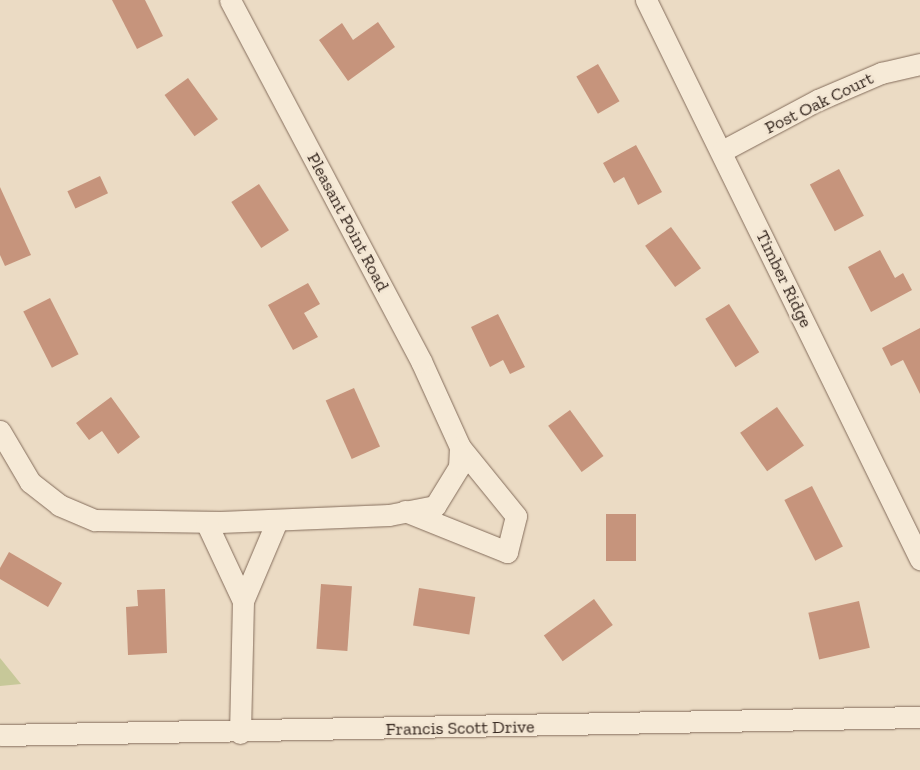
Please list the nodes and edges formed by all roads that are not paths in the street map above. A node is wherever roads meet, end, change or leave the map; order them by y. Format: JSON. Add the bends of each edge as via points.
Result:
{"nodes":[{"id":1,"x":230,"y":0,"type":"edge"},
{"id":2,"x":646,"y":0,"type":"edge"},
{"id":3,"x":920,"y":64,"type":"edge"},
{"id":4,"x":722,"y":151,"type":"junction"},
{"id":5,"x":0,"y":431,"type":"edge"},
{"id":6,"x":460,"y":447,"type":"junction"},
{"id":7,"x":405,"y":511,"type":"junction"},
{"id":8,"x":278,"y":521,"type":"junction"},
{"id":9,"x":206,"y":522,"type":"junction"},
{"id":10,"x":920,"y":558,"type":"edge"},
{"id":11,"x":243,"y":601,"type":"junction"},
{"id":12,"x":920,"y":717,"type":"edge"},
{"id":13,"x":240,"y":733,"type":"junction"},
{"id":14,"x":0,"y":736,"type":"edge"}],
"edges":[{"from":1,"to":6,"type":"street","name":"Pleasant Point Road","via":[[421,361]]},
{"from":2,"to":4,"type":"street","name":"Timber Ridge"},
{"from":3,"to":4,"type":"street","name":"Post Oak Court","via":[[881,73],[818,100]]},
{"from":4,"to":10,"type":"street","name":"Timber Ridge"},
{"from":5,"to":9,"type":"street","name":"Pleasant Point Road","via":[[30,482],[59,505],[95,520]]},
{"from":6,"to":7,"type":"street","name":"Pleasant Point Road","via":[[459,466],[435,506]]},
{"from":6,"to":7,"type":"street","name":"Pleasant Point Road","via":[[516,516],[507,552]]},
{"from":7,"to":8,"type":"street","name":"Pleasant Point Road"},
{"from":8,"to":9,"type":"street","name":"Pleasant Point Road"},
{"from":8,"to":11,"type":"street"},
{"from":9,"to":11,"type":"street"},
{"from":11,"to":13,"type":"street"},
{"from":12,"to":13,"type":"street","name":"Francis Scott Drive"},
{"from":13,"to":14,"type":"street","name":"Francis Scott Drive"}]}
